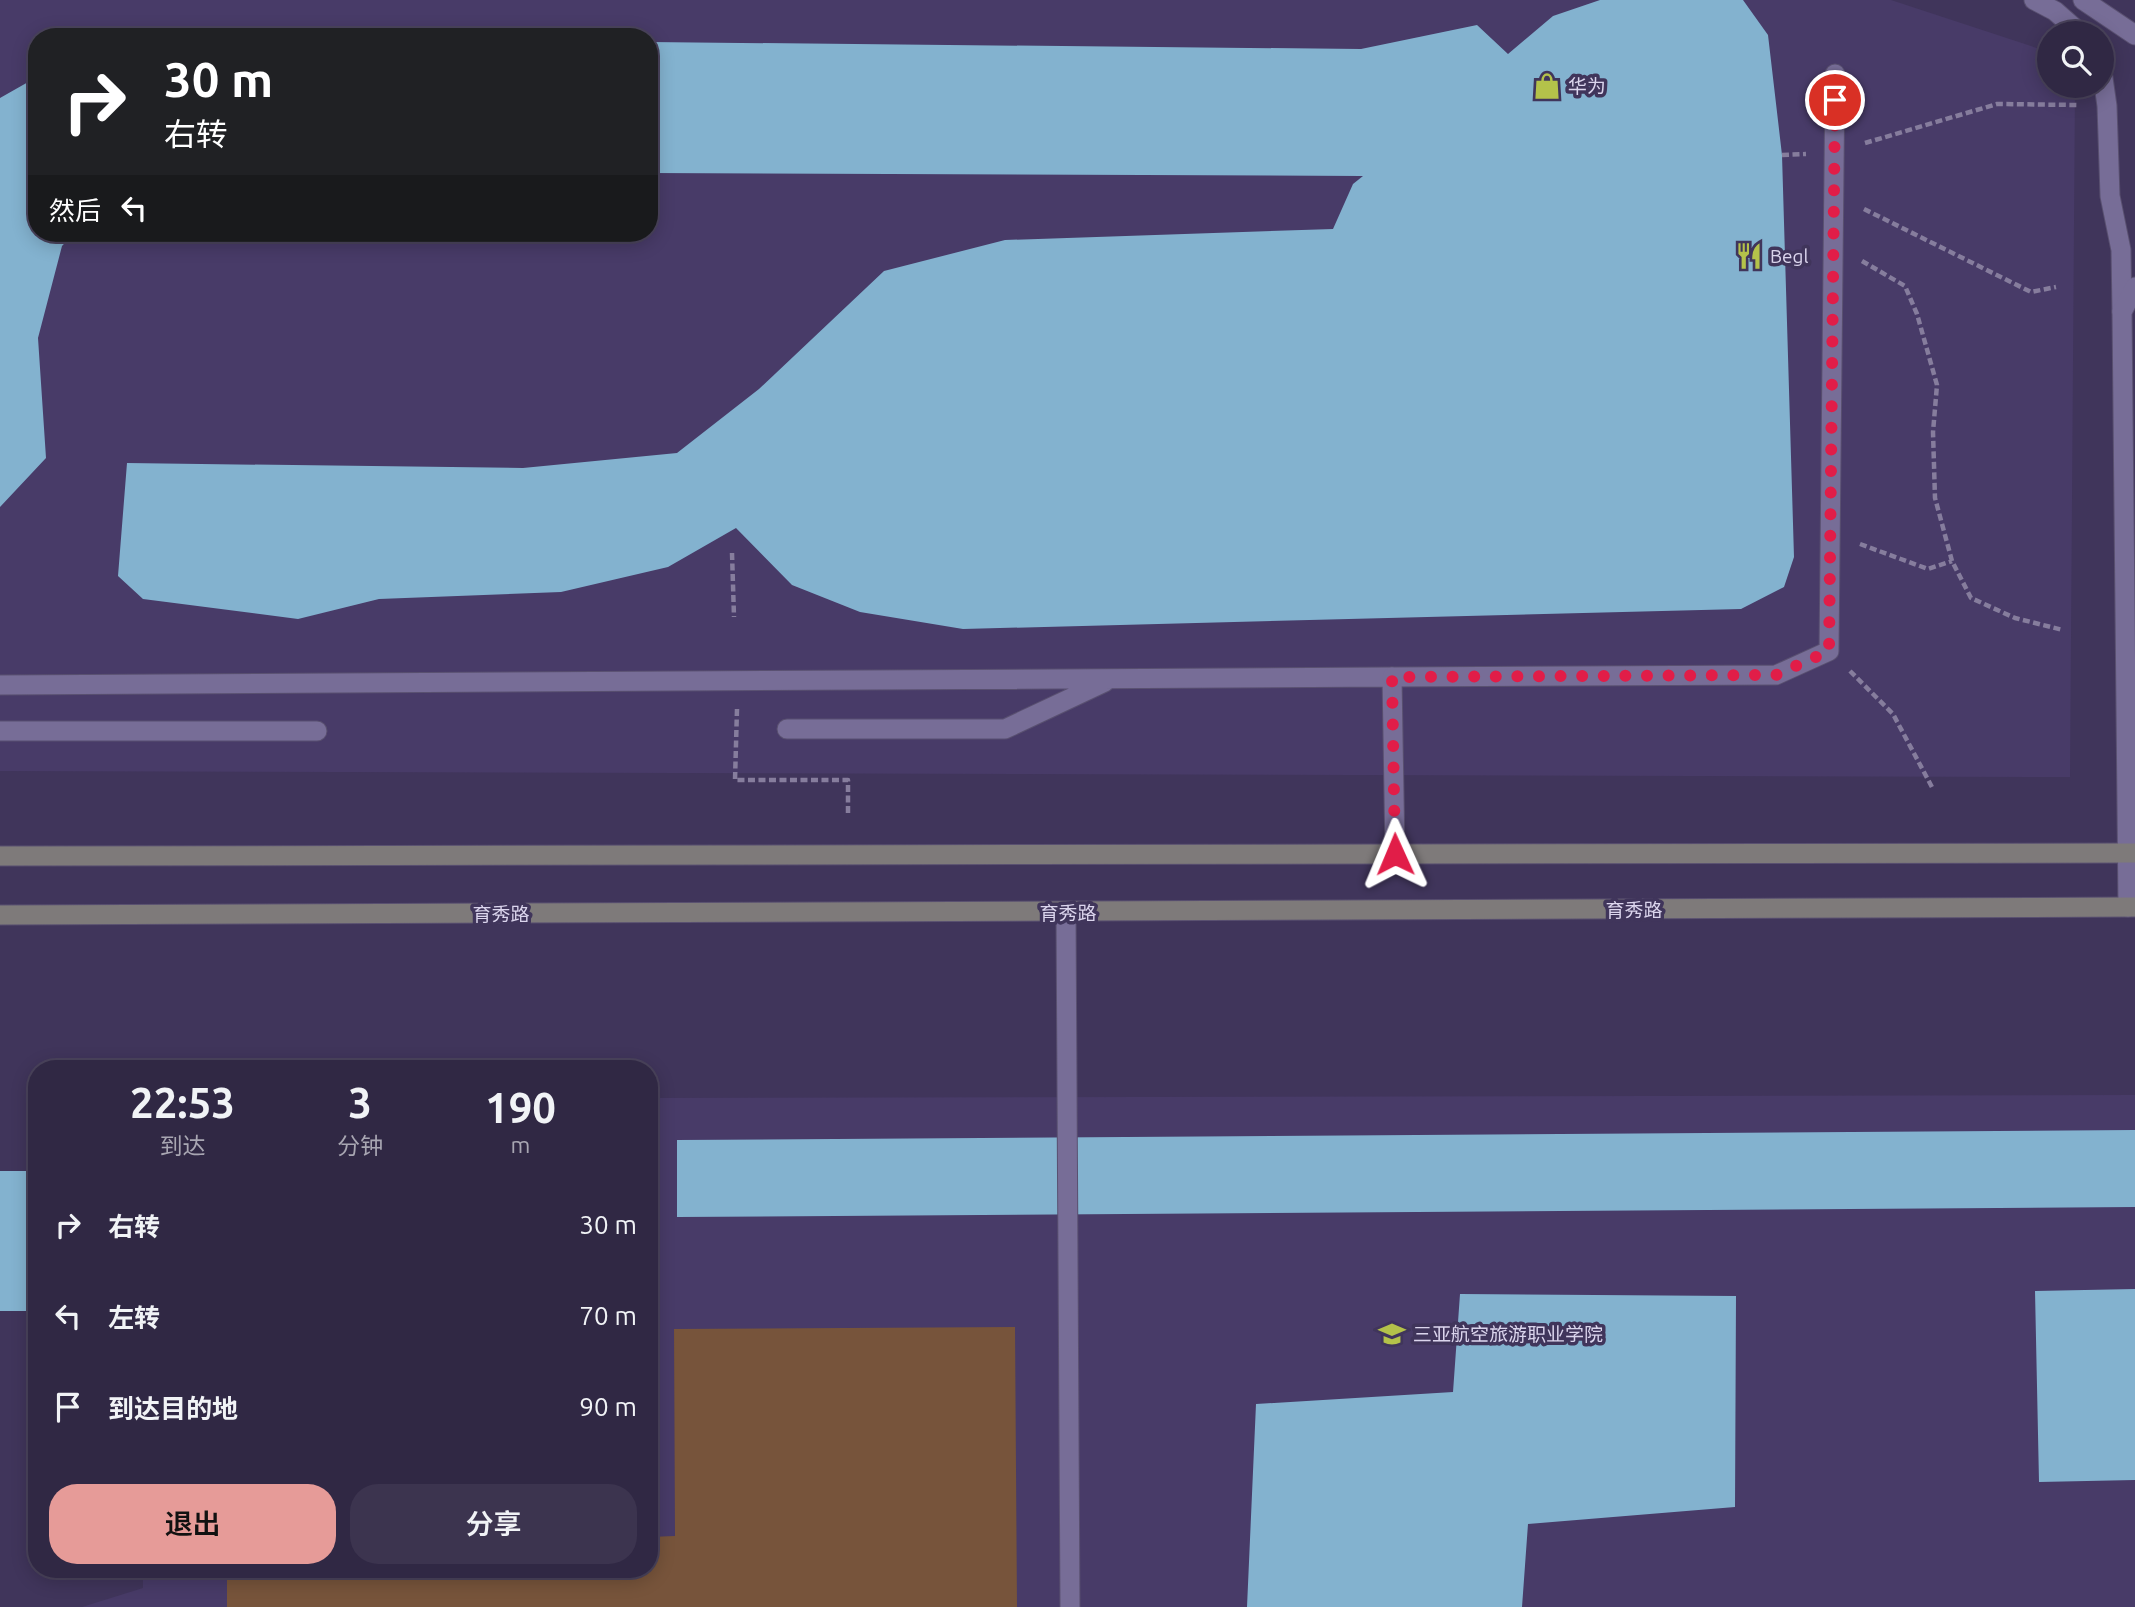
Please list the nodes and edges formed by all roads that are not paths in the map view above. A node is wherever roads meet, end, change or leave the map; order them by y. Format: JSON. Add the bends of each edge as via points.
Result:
{"nodes":[{"id":1,"x":2034,"y":0,"type":"edge"},
{"id":2,"x":2083,"y":0,"type":"edge"},
{"id":3,"x":2066,"y":21,"type":"edge"},
{"id":4,"x":2135,"y":35,"type":"edge"},
{"id":5,"x":1835,"y":74,"type":"dead end"},
{"id":6,"x":2106,"y":98,"type":"edge"},
{"id":7,"x":2135,"y":230,"type":"edge"},
{"id":8,"x":2121,"y":250,"type":"junction"},
{"id":9,"x":2135,"y":287,"type":"edge"},
{"id":10,"x":2122,"y":312,"type":"junction"},
{"id":11,"x":2135,"y":338,"type":"edge"},
{"id":12,"x":2123,"y":358,"type":"junction"},
{"id":13,"x":1392,"y":677,"type":"junction"},
{"id":14,"x":1111,"y":679,"type":"junction"},
{"id":15,"x":0,"y":685,"type":"edge"},
{"id":16,"x":788,"y":729,"type":"dead end"},
{"id":17,"x":0,"y":731,"type":"edge"},
{"id":18,"x":317,"y":731,"type":"dead end"},
{"id":19,"x":2131,"y":853,"type":"edge"},
{"id":20,"x":1395,"y":854,"type":"junction"},
{"id":21,"x":0,"y":856,"type":"edge"},
{"id":22,"x":2131,"y":907,"type":"edge"},
{"id":23,"x":1066,"y":913,"type":"junction"},
{"id":24,"x":0,"y":915,"type":"edge"},
{"id":25,"x":1070,"y":1607,"type":"edge"}],
"edges":[{"from":1,"to":3,"type":"street"},
{"from":2,"to":4,"type":"street"},
{"from":5,"to":13,"type":"street","via":[[1829,651],[1776,675]]},
{"from":6,"to":8,"type":"street","via":[[2110,196]]},
{"from":7,"to":8,"type":"street"},
{"from":8,"to":10,"type":"street"},
{"from":9,"to":10,"type":"street"},
{"from":10,"to":12,"type":"street"},
{"from":11,"to":12,"type":"street"},
{"from":12,"to":19,"type":"street"},
{"from":13,"to":14,"type":"street"},
{"from":13,"to":20,"type":"street"},
{"from":14,"to":15,"type":"street"},
{"from":14,"to":16,"type":"street","via":[[1005,729]]},
{"from":17,"to":18,"type":"street"},
{"from":19,"to":20,"type":"main road"},
{"from":19,"to":22,"type":"street"},
{"from":20,"to":21,"type":"main road"},
{"from":22,"to":23,"type":"main road","name":"育秀路"},
{"from":23,"to":24,"type":"main road","name":"育秀路"},
{"from":23,"to":25,"type":"street"}]}
